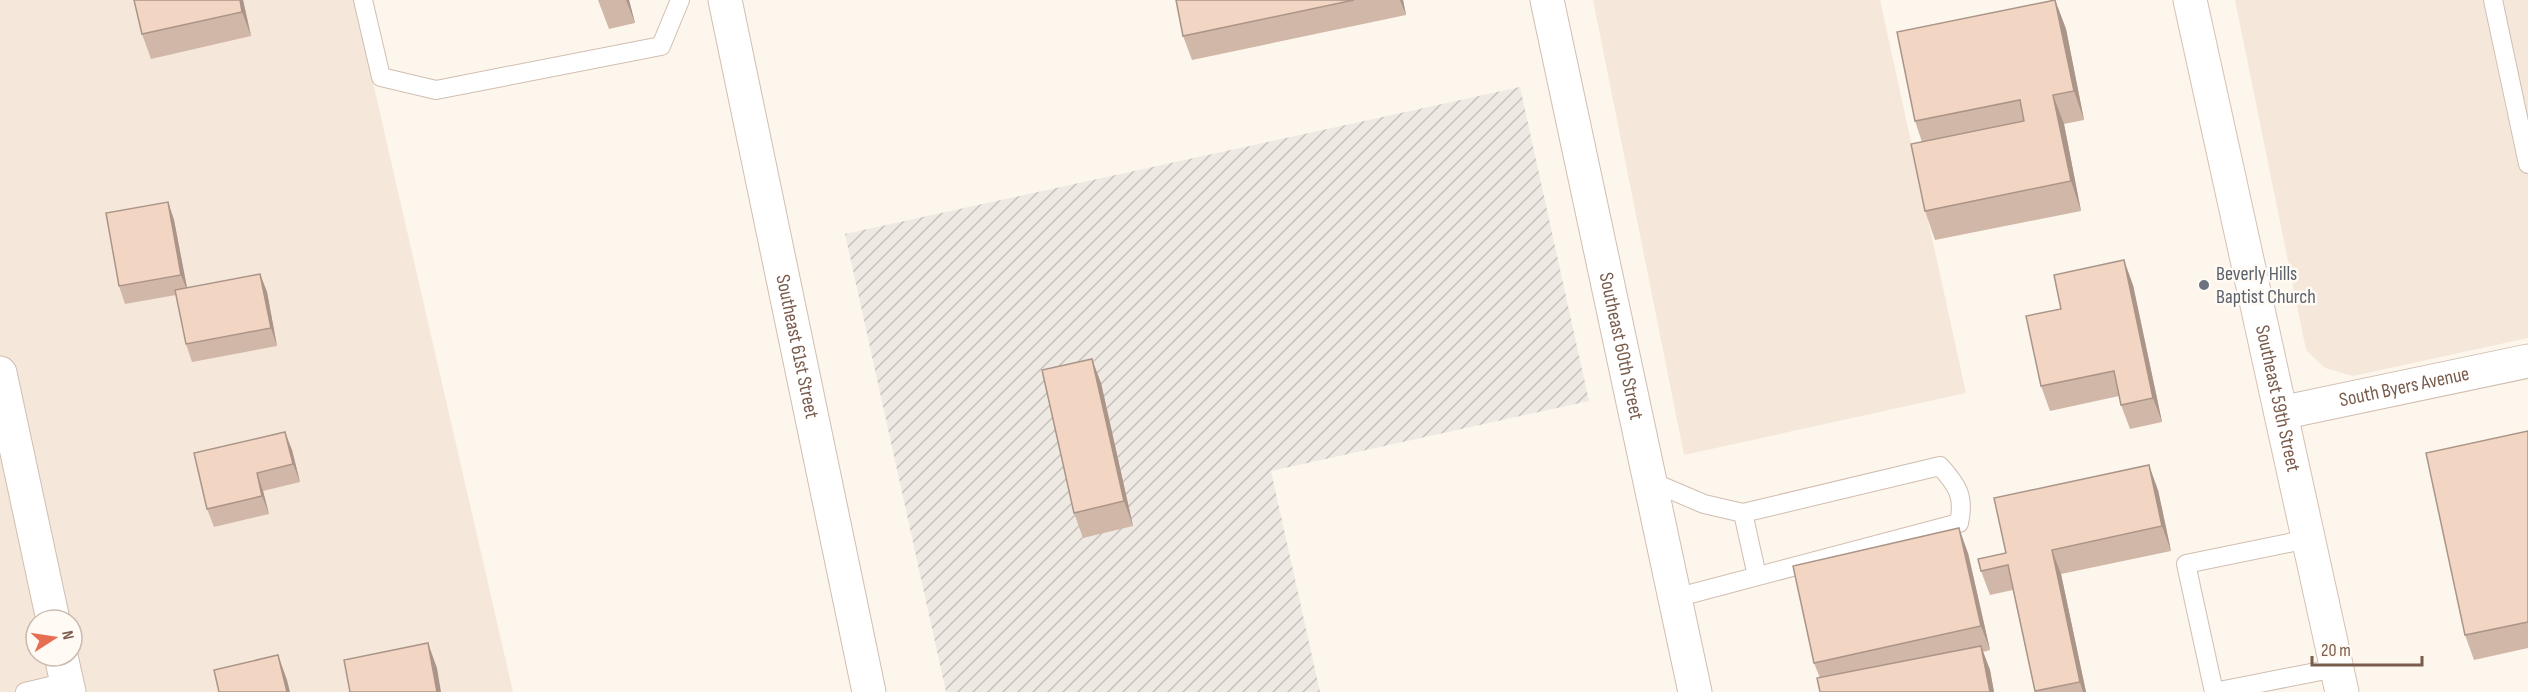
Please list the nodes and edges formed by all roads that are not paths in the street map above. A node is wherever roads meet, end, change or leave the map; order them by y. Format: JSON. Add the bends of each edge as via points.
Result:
{"nodes":[{"id":1,"x":363,"y":0,"type":"edge"},
{"id":2,"x":680,"y":0,"type":"edge"},
{"id":3,"x":725,"y":0,"type":"edge"},
{"id":4,"x":1547,"y":0,"type":"edge"},
{"id":5,"x":2190,"y":0,"type":"edge"},
{"id":6,"x":2493,"y":0,"type":"edge"},
{"id":7,"x":2528,"y":164,"type":"edge"},
{"id":8,"x":2528,"y":361,"type":"edge"},
{"id":9,"x":0,"y":373,"type":"edge"},
{"id":10,"x":2281,"y":413,"type":"junction"},
{"id":11,"x":1650,"y":480,"type":"junction"},
{"id":12,"x":1743,"y":513,"type":"junction"},
{"id":13,"x":2308,"y":539,"type":"junction"},
{"id":14,"x":1757,"y":576,"type":"junction"},
{"id":15,"x":1675,"y":598,"type":"junction"},
{"id":16,"x":50,"y":608,"type":"edge"},
{"id":17,"x":66,"y":676,"type":"edge"},
{"id":18,"x":2339,"y":680,"type":"edge"},
{"id":19,"x":25,"y":692,"type":"edge"},
{"id":20,"x":869,"y":692,"type":"edge"},
{"id":21,"x":1695,"y":692,"type":"edge"},
{"id":22,"x":2214,"y":692,"type":"edge"}],
"edges":[{"from":1,"to":2,"type":"lane","via":[[381,77],[436,90],[661,46]]},
{"from":3,"to":20,"type":"street","name":"Southeast 61st Street"},
{"from":4,"to":11,"type":"street","name":"Southeast 60th Street"},
{"from":5,"to":10,"type":"street","name":"Southeast 59th Street"},
{"from":6,"to":7,"type":"lane"},
{"from":8,"to":10,"type":"street","name":"South Byers Avenue"},
{"from":9,"to":16,"type":"street"},
{"from":10,"to":13,"type":"street","name":"Southeast 59th Street"},
{"from":11,"to":12,"type":"lane","via":[[1704,504]]},
{"from":11,"to":15,"type":"street","name":"Southeast 60th Street"},
{"from":12,"to":14,"type":"lane"},
{"from":12,"to":14,"type":"lane","via":[[1940,466],[1957,485],[1962,507],[1959,523]]},
{"from":13,"to":18,"type":"street","name":"Southeast 59th Street"},
{"from":13,"to":22,"type":"lane","via":[[2186,564]]},
{"from":14,"to":15,"type":"lane"},
{"from":15,"to":21,"type":"street","name":"Southeast 60th Street"},
{"from":17,"to":19,"type":"lane"},
{"from":18,"to":22,"type":"lane"}]}
